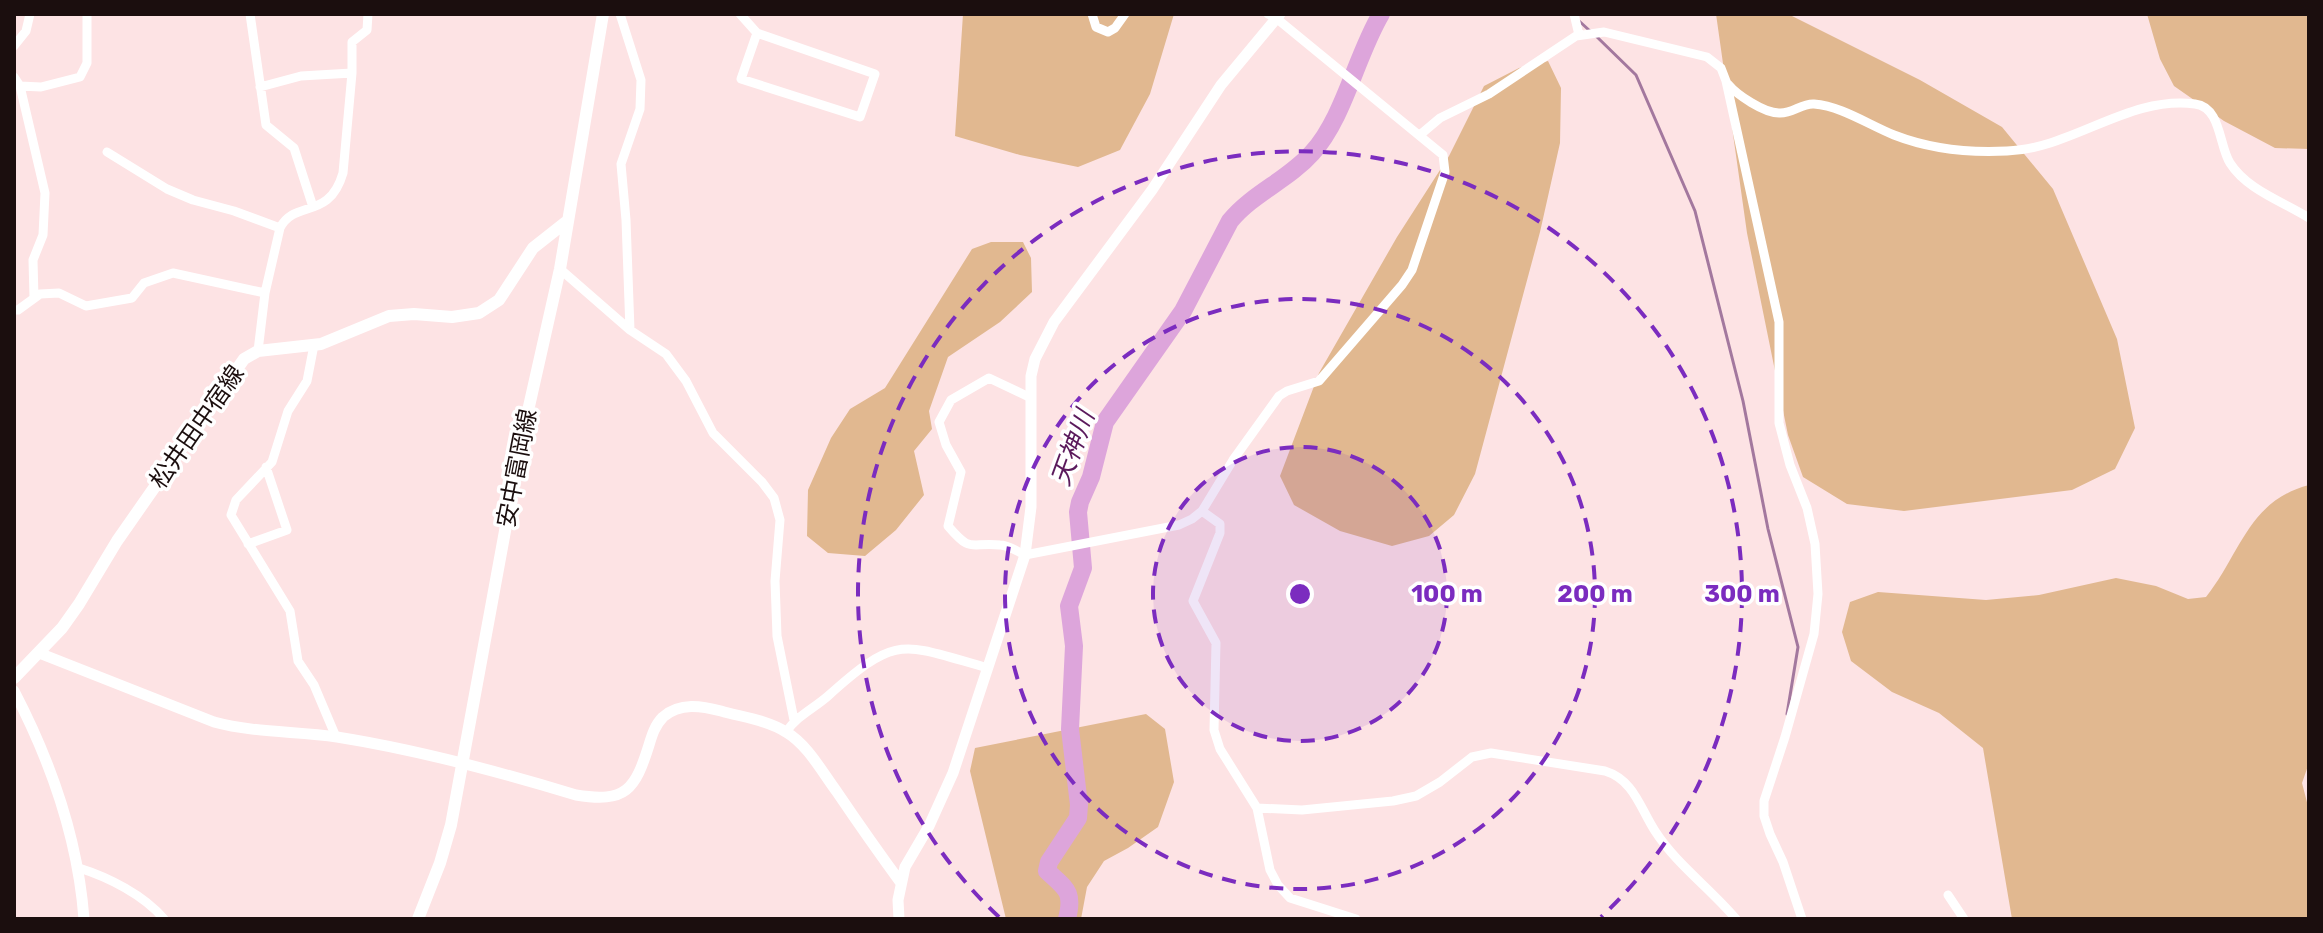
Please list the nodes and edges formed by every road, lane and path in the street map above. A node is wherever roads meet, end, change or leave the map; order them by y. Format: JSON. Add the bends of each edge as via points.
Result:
{"nodes":[{"id":1,"x":30,"y":14,"type":"edge"},
{"id":2,"x":87,"y":14,"type":"edge"},
{"id":3,"x":250,"y":14,"type":"edge"},
{"id":4,"x":368,"y":14,"type":"edge"},
{"id":5,"x":603,"y":14,"type":"edge"},
{"id":6,"x":620,"y":14,"type":"edge"},
{"id":7,"x":740,"y":14,"type":"edge"},
{"id":8,"x":1092,"y":14,"type":"edge"},
{"id":9,"x":1125,"y":14,"type":"edge"},
{"id":10,"x":1574,"y":14,"type":"edge"},
{"id":11,"x":1275,"y":15,"type":"edge"},
{"id":12,"x":757,"y":33,"type":"junction"},
{"id":13,"x":1579,"y":35,"type":"junction"},
{"id":14,"x":14,"y":46,"type":"edge"},
{"id":15,"x":352,"y":73,"type":"junction"},
{"id":16,"x":17,"y":81,"type":"edge"},
{"id":17,"x":1726,"y":81,"type":"junction"},
{"id":18,"x":260,"y":87,"type":"junction"},
{"id":19,"x":1421,"y":134,"type":"junction"},
{"id":20,"x":107,"y":152,"type":"dead end"},
{"id":21,"x":313,"y":207,"type":"junction"},
{"id":22,"x":2309,"y":218,"type":"edge"},
{"id":23,"x":566,"y":222,"type":"junction"},
{"id":24,"x":280,"y":228,"type":"junction"},
{"id":25,"x":560,"y":269,"type":"junction"},
{"id":26,"x":265,"y":293,"type":"junction"},
{"id":27,"x":34,"y":298,"type":"junction"},
{"id":28,"x":14,"y":310,"type":"edge"},
{"id":29,"x":630,"y":330,"type":"junction"},
{"id":30,"x":314,"y":345,"type":"junction"},
{"id":31,"x":258,"y":351,"type":"junction"},
{"id":32,"x":1031,"y":398,"type":"junction"},
{"id":33,"x":266,"y":467,"type":"junction"},
{"id":34,"x":1202,"y":511,"type":"junction"},
{"id":35,"x":248,"y":544,"type":"junction"},
{"id":36,"x":1025,"y":555,"type":"junction"},
{"id":37,"x":39,"y":653,"type":"junction"},
{"id":38,"x":988,"y":668,"type":"junction"},
{"id":39,"x":14,"y":678,"type":"edge"},
{"id":40,"x":14,"y":691,"type":"edge"},
{"id":41,"x":794,"y":720,"type":"junction"},
{"id":42,"x":786,"y":732,"type":"junction"},
{"id":43,"x":336,"y":737,"type":"junction"},
{"id":44,"x":462,"y":761,"type":"junction"},
{"id":45,"x":1257,"y":808,"type":"junction"},
{"id":46,"x":79,"y":868,"type":"junction"},
{"id":47,"x":901,"y":883,"type":"junction"},
{"id":48,"x":1948,"y":895,"type":"dead end"},
{"id":49,"x":84,"y":919,"type":"edge"},
{"id":50,"x":164,"y":919,"type":"edge"},
{"id":51,"x":418,"y":919,"type":"edge"},
{"id":52,"x":899,"y":919,"type":"edge"},
{"id":53,"x":1356,"y":919,"type":"edge"},
{"id":54,"x":1736,"y":919,"type":"edge"},
{"id":55,"x":1802,"y":919,"type":"edge"},
{"id":56,"x":1964,"y":919,"type":"edge"}],
"edges":[{"from":1,"to":14,"type":"street","via":[[26,31]]},
{"from":2,"to":16,"type":"street","via":[[87,63],[80,77],[41,87]]},
{"from":3,"to":18,"type":"street"},
{"from":4,"to":15,"type":"street","via":[[367,30],[352,42]]},
{"from":5,"to":23,"type":"main road","name":"安中富岡線"},
{"from":6,"to":29,"type":"street","via":[[641,80],[640,109],[621,164]]},
{"from":7,"to":12,"type":"street"},
{"from":8,"to":9,"type":"street","via":[[1096,27],[1108,32]]},
{"from":10,"to":13,"type":"street"},
{"from":11,"to":19,"type":"street"},
{"from":11,"to":32,"type":"street","via":[[1054,322],[1035,359]]},
{"from":12,"to":12,"type":"street","via":[[875,74],[860,117],[741,79]]},
{"from":13,"to":17,"type":"street","via":[[1604,32],[1707,57],[1721,68]]},
{"from":13,"to":19,"type":"street"},
{"from":15,"to":18,"type":"street","via":[[301,76]]},
{"from":15,"to":21,"type":"street","via":[[339,187],[334,196]]},
{"from":16,"to":27,"type":"street","via":[[45,193],[43,235],[33,260]]},
{"from":17,"to":22,"type":"street","via":[[1735,93],[1779,114],[1813,104],[1953,151],[2012,151],[2062,140],[2137,110],[2167,103],[2198,104],[2217,125],[2239,176]]},
{"from":17,"to":55,"type":"street","via":[[1779,322],[1779,423],[1815,544],[1814,634],[1764,801],[1764,816]]},
{"from":18,"to":21,"type":"street","via":[[266,125],[294,148]]},
{"from":19,"to":34,"type":"street","via":[[1443,155],[1445,172],[1412,270],[1319,381],[1279,396]]},
{"from":20,"to":24,"type":"street","via":[[167,189]]},
{"from":21,"to":24,"type":"street","via":[[284,220]]},
{"from":23,"to":25,"type":"main road","name":"安中富岡線"},
{"from":23,"to":30,"type":"main road","name":"松井田中宿線","via":[[533,248],[488,309],[452,317],[389,316]]},
{"from":24,"to":26,"type":"street"},
{"from":25,"to":29,"type":"street"},
{"from":25,"to":44,"type":"main road","name":"安中富岡線","via":[[523,433]]},
{"from":26,"to":27,"type":"street","via":[[173,273],[144,283],[132,298],[86,306],[59,293]]},
{"from":26,"to":31,"type":"street"},
{"from":27,"to":28,"type":"street"},
{"from":29,"to":41,"type":"street","via":[[666,354],[713,433],[774,498],[780,520],[777,636]]},
{"from":30,"to":31,"type":"main road","name":"松井田中宿線"},
{"from":30,"to":33,"type":"street","via":[[307,381],[288,411]]},
{"from":31,"to":37,"type":"main road","name":"松井田中宿線","via":[[235,369],[79,604]]},
{"from":32,"to":36,"type":"street","via":[[1031,507]]},
{"from":32,"to":36,"type":"street","via":[[989,378],[951,400],[939,422],[961,472],[948,526],[963,543],[1003,544]]},
{"from":33,"to":35,"type":"street","via":[[236,500],[231,515]]},
{"from":33,"to":35,"type":"street","via":[[287,530]]},
{"from":34,"to":36,"type":"street","via":[[1179,525]]},
{"from":34,"to":45,"type":"street","via":[[1220,524],[1193,601],[1216,643],[1214,730]]},
{"from":35,"to":43,"type":"street","via":[[290,611],[298,661]]},
{"from":36,"to":38,"type":"street"},
{"from":37,"to":39,"type":"main road","name":"松井田中宿線"},
{"from":37,"to":43,"type":"street","via":[[214,722],[244,730]]},
{"from":38,"to":41,"type":"street","via":[[916,648],[889,650]]},
{"from":38,"to":47,"type":"street","via":[[953,773]]},
{"from":40,"to":46,"type":"street","via":[[60,800]]},
{"from":41,"to":42,"type":"street"},
{"from":42,"to":44,"type":"street","via":[[704,707],[678,709],[654,730],[633,784],[606,798],[576,795]]},
{"from":42,"to":47,"type":"street","via":[[808,752]]},
{"from":43,"to":44,"type":"street"},
{"from":44,"to":51,"type":"main road","name":"安中富岡線","via":[[451,825]]},
{"from":45,"to":53,"type":"street","via":[[1278,885],[1290,898]]},
{"from":45,"to":54,"type":"street","via":[[1302,810],[1416,796],[1472,757],[1491,753],[1605,771],[1631,787],[1672,854]]},
{"from":46,"to":49,"type":"street"},
{"from":46,"to":50,"type":"street","via":[[139,898]]},
{"from":47,"to":52,"type":"street"},
{"from":48,"to":56,"type":"street"}]}
